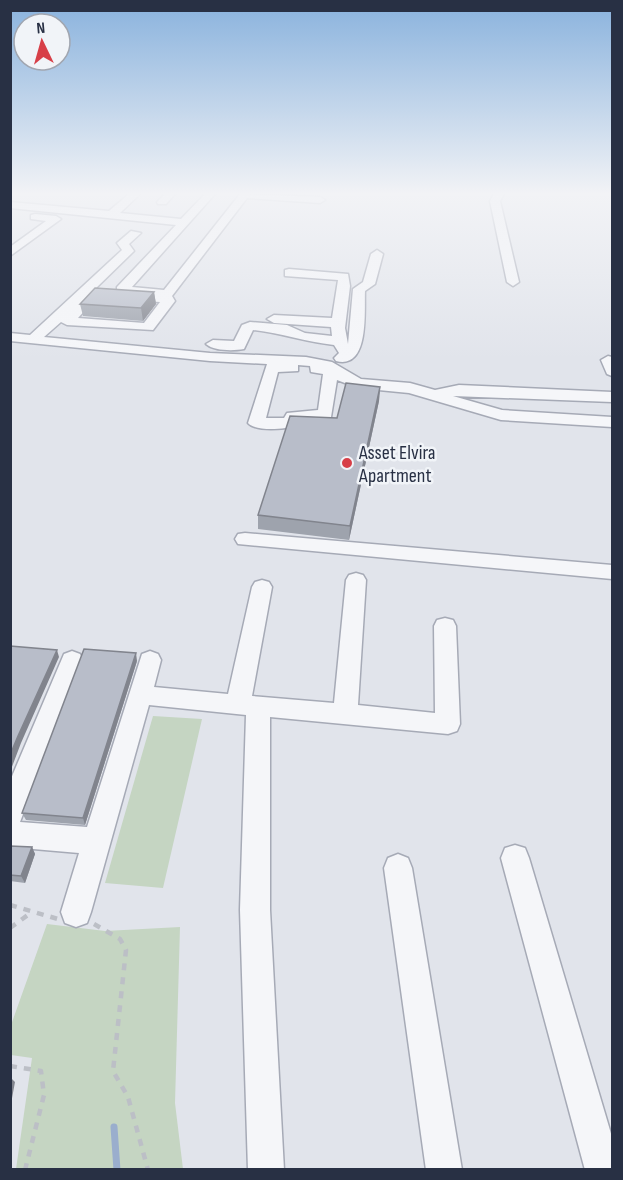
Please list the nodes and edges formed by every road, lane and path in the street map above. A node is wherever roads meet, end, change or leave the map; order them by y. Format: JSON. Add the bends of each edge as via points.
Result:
{"nodes":[{"id":1,"x":127,"y":249,"type":"edge"},
{"id":2,"x":159,"y":249,"type":"edge"},
{"id":3,"x":203,"y":249,"type":"edge"},
{"id":4,"x":506,"y":249,"type":"edge"},
{"id":5,"x":377,"y":254,"type":"dead end"},
{"id":6,"x":289,"y":273,"type":"dead end"},
{"id":7,"x":513,"y":282,"type":"dead end"},
{"id":8,"x":260,"y":318,"type":"dead end"},
{"id":9,"x":339,"y":323,"type":"junction"},
{"id":10,"x":118,"y":326,"type":"junction"},
{"id":11,"x":10,"y":337,"type":"edge"},
{"id":12,"x":162,"y":339,"type":"dead end"},
{"id":13,"x":33,"y":340,"type":"junction"},
{"id":14,"x":107,"y":348,"type":"junction"},
{"id":15,"x":343,"y":348,"type":"junction"},
{"id":16,"x":300,"y":363,"type":"junction"},
{"id":17,"x":327,"y":365,"type":"junction"},
{"id":18,"x":431,"y":395,"type":"junction"},
{"id":19,"x":612,"y":397,"type":"edge"},
{"id":20,"x":612,"y":422,"type":"edge"},
{"id":21,"x":245,"y":539,"type":"dead end"},
{"id":22,"x":612,"y":572,"type":"edge"},
{"id":23,"x":356,"y":580,"type":"dead end"},
{"id":24,"x":262,"y":587,"type":"dead end"},
{"id":25,"x":445,"y":626,"type":"dead end"},
{"id":26,"x":72,"y":660,"type":"dead end"},
{"id":27,"x":150,"y":660,"type":"dead end"},
{"id":28,"x":140,"y":695,"type":"junction"},
{"id":29,"x":248,"y":705,"type":"junction"},
{"id":30,"x":345,"y":715,"type":"junction"},
{"id":31,"x":10,"y":815,"type":"edge"},
{"id":32,"x":10,"y":834,"type":"edge"},
{"id":33,"x":97,"y":841,"type":"junction"},
{"id":34,"x":515,"y":858,"type":"dead end"},
{"id":35,"x":398,"y":868,"type":"dead end"},
{"id":36,"x":10,"y":905,"type":"edge"},
{"id":37,"x":32,"y":912,"type":"junction"},
{"id":38,"x":74,"y":918,"type":"junction"},
{"id":39,"x":10,"y":928,"type":"edge"},
{"id":40,"x":10,"y":1066,"type":"edge"},
{"id":41,"x":25,"y":1170,"type":"edge"},
{"id":42,"x":148,"y":1170,"type":"edge"},
{"id":43,"x":266,"y":1170,"type":"edge"},
{"id":44,"x":444,"y":1170,"type":"edge"},
{"id":45,"x":604,"y":1170,"type":"edge"}],
"edges":[{"from":1,"to":13,"type":"street"},
{"from":2,"to":3,"type":"street","via":[[122,290],[167,294]]},
{"from":4,"to":7,"type":"street"},
{"from":5,"to":15,"type":"street","via":[[369,284],[359,290],[356,342]]},
{"from":6,"to":9,"type":"street","via":[[344,277]]},
{"from":8,"to":9,"type":"street"},
{"from":9,"to":15,"type":"street","via":[[338,336]]},
{"from":10,"to":10,"type":"street","via":[[148,327],[168,299],[93,294],[66,320]]},
{"from":10,"to":14,"type":"street"},
{"from":11,"to":13,"type":"street"},
{"from":12,"to":15,"type":"street","via":[[236,347],[250,326],[287,329]]},
{"from":13,"to":14,"type":"street"},
{"from":14,"to":16,"type":"street"},
{"from":15,"to":16,"type":"street","via":[[297,345],[292,349]]},
{"from":15,"to":17,"type":"street"},
{"from":16,"to":16,"type":"street","via":[[272,367],[256,423],[291,423],[293,416],[325,414],[331,370]]},
{"from":16,"to":17,"type":"street"},
{"from":17,"to":18,"type":"street","via":[[358,383],[410,388]]},
{"from":18,"to":19,"type":"street","via":[[459,390]]},
{"from":18,"to":20,"type":"street","via":[[501,415]]},
{"from":21,"to":22,"type":"street"},
{"from":23,"to":30,"type":"street"},
{"from":24,"to":29,"type":"street"},
{"from":25,"to":30,"type":"street","via":[[448,724]]},
{"from":26,"to":31,"type":"street"},
{"from":27,"to":28,"type":"street"},
{"from":28,"to":29,"type":"street"},
{"from":28,"to":33,"type":"street"},
{"from":29,"to":30,"type":"street"},
{"from":29,"to":43,"type":"street"},
{"from":32,"to":33,"type":"street"},
{"from":33,"to":38,"type":"street"},
{"from":34,"to":45,"type":"street"},
{"from":35,"to":44,"type":"street"},
{"from":36,"to":37,"type":"path"},
{"from":37,"to":38,"type":"path"},
{"from":37,"to":39,"type":"path"},
{"from":38,"to":42,"type":"path","via":[[95,924],[120,939],[126,950],[113,1071],[128,1097]]},
{"from":40,"to":41,"type":"path","via":[[42,1071],[44,1095]]}]}
